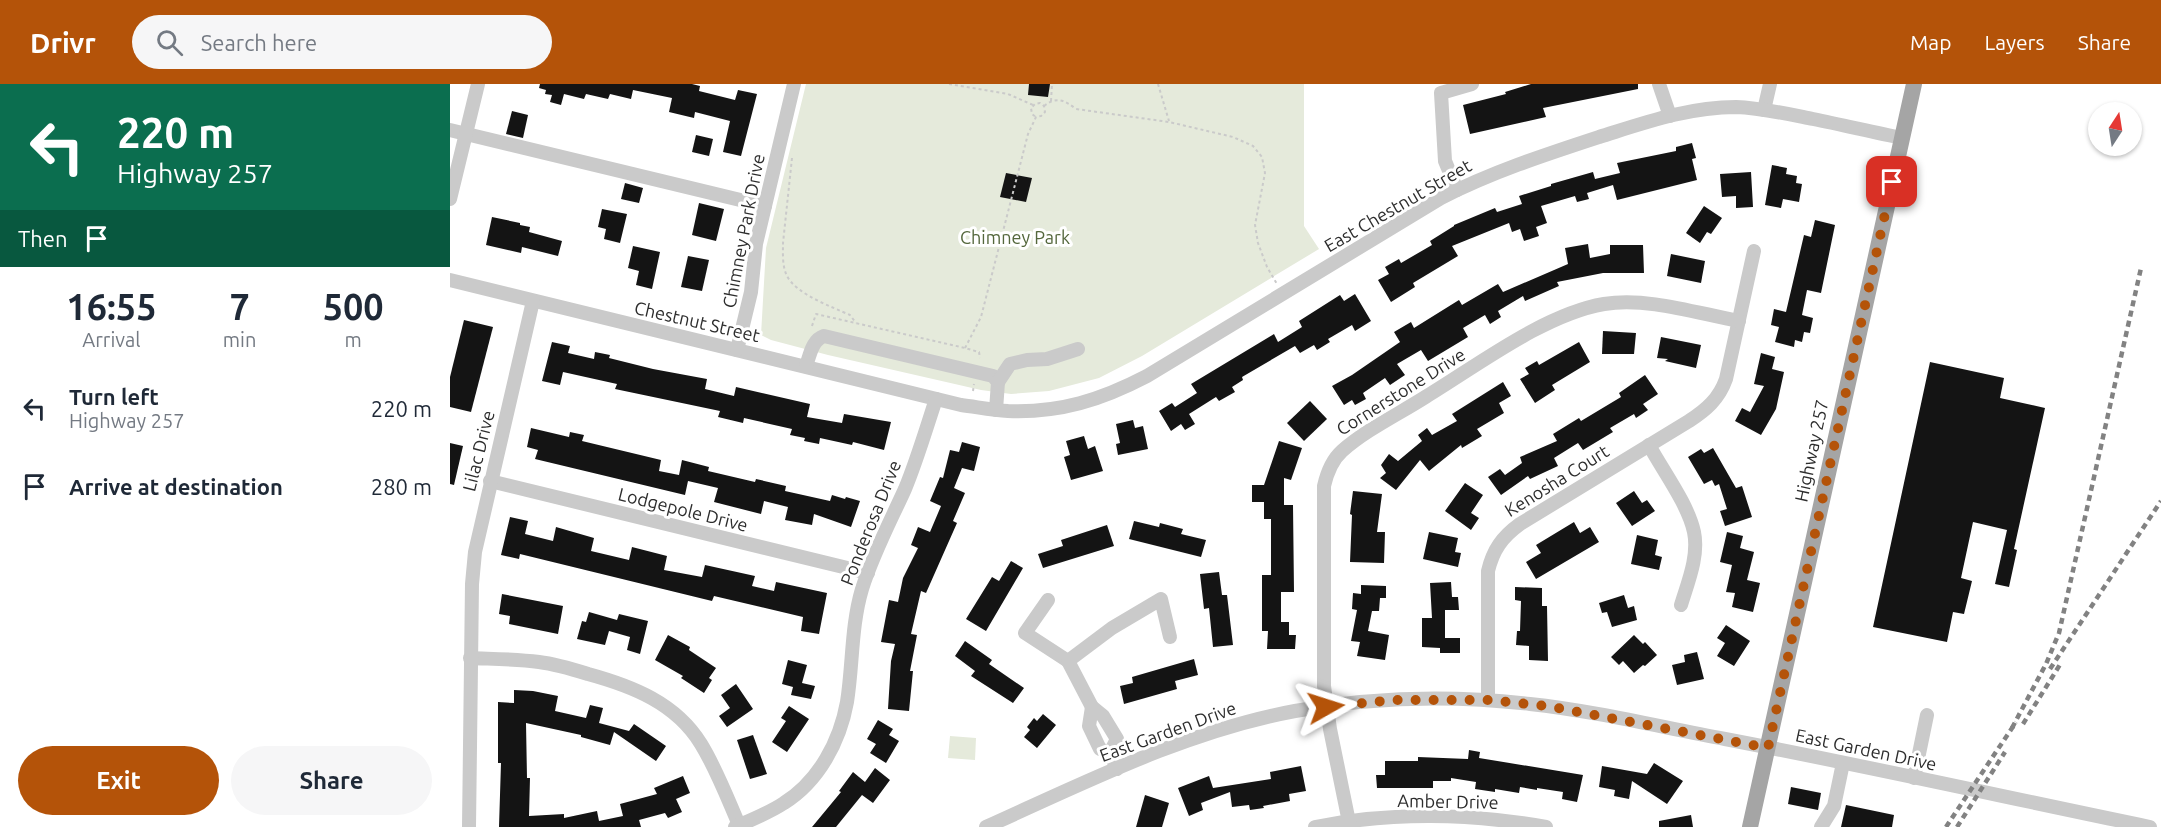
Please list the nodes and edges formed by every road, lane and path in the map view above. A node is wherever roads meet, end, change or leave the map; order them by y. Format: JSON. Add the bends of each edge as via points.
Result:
{"nodes":[{"id":1,"x":478,"y":84,"type":"edge"},
{"id":2,"x":794,"y":84,"type":"edge"},
{"id":3,"x":949,"y":84,"type":"edge"},
{"id":4,"x":1052,"y":84,"type":"edge"},
{"id":5,"x":1158,"y":84,"type":"edge"},
{"id":6,"x":1472,"y":84,"type":"edge"},
{"id":7,"x":1659,"y":84,"type":"edge"},
{"id":8,"x":1770,"y":84,"type":"edge"},
{"id":9,"x":1914,"y":84,"type":"edge"},
{"id":10,"x":1441,"y":89,"type":"edge"},
{"id":11,"x":1051,"y":101,"type":"junction"},
{"id":12,"x":1033,"y":106,"type":"junction"},
{"id":13,"x":1044,"y":106,"type":"junction"},
{"id":14,"x":1764,"y":110,"type":"junction"},
{"id":15,"x":1670,"y":116,"type":"junction"},
{"id":16,"x":1036,"y":117,"type":"junction"},
{"id":17,"x":1169,"y":122,"type":"junction"},
{"id":18,"x":450,"y":130,"type":"edge"},
{"id":19,"x":466,"y":134,"type":"junction"},
{"id":20,"x":1902,"y":138,"type":"junction"},
{"id":21,"x":792,"y":156,"type":"dead end"},
{"id":22,"x":1457,"y":190,"type":"junction"},
{"id":23,"x":450,"y":200,"type":"edge"},
{"id":24,"x":765,"y":206,"type":"junction"},
{"id":25,"x":1754,"y":251,"type":"dead end"},
{"id":26,"x":450,"y":280,"type":"edge"},
{"id":27,"x":1283,"y":294,"type":"junction"},
{"id":28,"x":533,"y":301,"type":"junction"},
{"id":29,"x":1739,"y":321,"type":"junction"},
{"id":30,"x":856,"y":323,"type":"dead end"},
{"id":31,"x":965,"y":348,"type":"dead end"},
{"id":32,"x":1078,"y":349,"type":"dead end"},
{"id":33,"x":737,"y":350,"type":"junction"},
{"id":34,"x":806,"y":366,"type":"junction"},
{"id":35,"x":998,"y":382,"type":"junction"},
{"id":36,"x":936,"y":399,"type":"junction"},
{"id":37,"x":996,"y":410,"type":"junction"},
{"id":38,"x":1649,"y":445,"type":"junction"},
{"id":39,"x":490,"y":481,"type":"junction"},
{"id":40,"x":868,"y":573,"type":"junction"},
{"id":41,"x":1047,"y":600,"type":"dead end"},
{"id":42,"x":1681,"y":605,"type":"dead end"},
{"id":43,"x":1170,"y":638,"type":"dead end"},
{"id":44,"x":470,"y":658,"type":"junction"},
{"id":45,"x":1068,"y":662,"type":"junction"},
{"id":46,"x":1488,"y":700,"type":"junction"},
{"id":47,"x":1092,"y":707,"type":"junction"},
{"id":48,"x":1326,"y":707,"type":"junction"},
{"id":49,"x":1927,"y":715,"type":"dead end"},
{"id":50,"x":1768,"y":748,"type":"junction"},
{"id":51,"x":1110,"y":753,"type":"junction"},
{"id":52,"x":1843,"y":763,"type":"junction"},
{"id":53,"x":1117,"y":769,"type":"junction"},
{"id":54,"x":1914,"y":778,"type":"junction"},
{"id":55,"x":1349,"y":824,"type":"edge"},
{"id":56,"x":738,"y":826,"type":"edge"},
{"id":57,"x":469,"y":827,"type":"edge"},
{"id":58,"x":986,"y":827,"type":"edge"},
{"id":59,"x":1315,"y":827,"type":"edge"},
{"id":60,"x":1546,"y":827,"type":"edge"},
{"id":61,"x":1750,"y":827,"type":"edge"},
{"id":62,"x":1821,"y":827,"type":"edge"},
{"id":63,"x":2150,"y":827,"type":"edge"}],
"edges":[{"from":1,"to":19,"type":"street"},
{"from":2,"to":24,"type":"street","name":"Chimney Park Drive"},
{"from":3,"to":12,"type":"path","via":[[1008,94]]},
{"from":4,"to":11,"type":"path"},
{"from":5,"to":17,"type":"path"},
{"from":6,"to":10,"type":"street"},
{"from":7,"to":15,"type":"street"},
{"from":8,"to":14,"type":"street"},
{"from":9,"to":20,"type":"main road","name":"Highway 257"},
{"from":10,"to":22,"type":"street","via":[[1445,160]]},
{"from":11,"to":13,"type":"path"},
{"from":11,"to":17,"type":"path","via":[[1059,99],[1076,109]]},
{"from":12,"to":13,"type":"path"},
{"from":12,"to":16,"type":"path","via":[[1031,111]]},
{"from":13,"to":16,"type":"path","via":[[1044,114]]},
{"from":14,"to":15,"type":"street","name":"East Chestnut Street","via":[[1712,108]]},
{"from":14,"to":20,"type":"street","name":"East Chestnut Street"},
{"from":15,"to":22,"type":"street","name":"East Chestnut Street","via":[[1521,162]]},
{"from":16,"to":31,"type":"path","via":[[1025,143],[981,317]]},
{"from":17,"to":27,"type":"path","via":[[1239,139],[1259,151],[1265,173],[1255,225],[1258,243]]},
{"from":18,"to":19,"type":"street"},
{"from":19,"to":23,"type":"street"},
{"from":19,"to":24,"type":"street"},
{"from":20,"to":50,"type":"main road","name":"Highway 257"},
{"from":21,"to":30,"type":"path","via":[[783,243],[787,277],[800,290],[850,315]]},
{"from":22,"to":27,"type":"street","name":"East Chestnut Street"},
{"from":24,"to":33,"type":"street","name":"Chimney Park Drive","via":[[756,244],[752,292]]},
{"from":25,"to":29,"type":"street","name":"Kenosha Court"},
{"from":26,"to":28,"type":"street","name":"Chestnut Street"},
{"from":27,"to":37,"type":"street","name":"East Chestnut Street","via":[[1114,393],[1044,410]]},
{"from":28,"to":33,"type":"street","name":"Chestnut Street"},
{"from":28,"to":39,"type":"street","name":"Lilac Drive"},
{"from":29,"to":38,"type":"street","name":"Kenosha Court","via":[[1722,390],[1704,411]]},
{"from":29,"to":48,"type":"street","name":"Cornerstone Drive","via":[[1659,306],[1619,303],[1591,307],[1525,336],[1343,450],[1335,458],[1324,486]]},
{"from":32,"to":35,"type":"street","via":[[1047,359],[1010,364]]},
{"from":33,"to":34,"type":"street","name":"Chestnut Street"},
{"from":34,"to":35,"type":"street","via":[[814,343],[824,336],[993,376]]},
{"from":34,"to":36,"type":"street","name":"Chestnut Street"},
{"from":35,"to":37,"type":"street"},
{"from":36,"to":37,"type":"street","name":"East Chestnut Street"},
{"from":36,"to":40,"type":"street","name":"Ponderosa Drive","via":[[915,464]]},
{"from":38,"to":42,"type":"street","via":[[1694,532],[1693,563]]},
{"from":38,"to":46,"type":"street","name":"Kenosha Court","via":[[1520,524],[1498,545],[1488,571]]},
{"from":39,"to":40,"type":"street","name":"Lodgepole Drive"},
{"from":39,"to":44,"type":"street","name":"Lilac Drive","via":[[475,552]]},
{"from":40,"to":56,"type":"street","name":"Ponderosa Drive","via":[[853,635],[847,701],[832,750],[799,792]]},
{"from":41,"to":45,"type":"street","via":[[1025,633]]},
{"from":43,"to":45,"type":"street","via":[[1161,599],[1112,628]]},
{"from":44,"to":56,"type":"street","via":[[562,667],[655,699],[680,719],[700,743]]},
{"from":44,"to":57,"type":"street","name":"Lilac Drive"},
{"from":45,"to":47,"type":"street"},
{"from":46,"to":48,"type":"street","name":"East Garden Drive","via":[[1393,700]]},
{"from":46,"to":50,"type":"street","name":"East Garden Drive","via":[[1562,709]]},
{"from":47,"to":51,"type":"street","via":[[1089,726],[1100,749]]},
{"from":47,"to":51,"type":"street","via":[[1104,716],[1118,739]]},
{"from":48,"to":53,"type":"street","name":"East Garden Drive","via":[[1233,726]]},
{"from":48,"to":55,"type":"street","name":"Cornerstone Drive"},
{"from":49,"to":54,"type":"street"},
{"from":50,"to":52,"type":"street","name":"East Garden Drive"},
{"from":50,"to":61,"type":"main road","name":"Highway 257"},
{"from":51,"to":53,"type":"street"},
{"from":52,"to":54,"type":"street","name":"East Garden Drive"},
{"from":52,"to":62,"type":"street","via":[[1834,807]]},
{"from":53,"to":58,"type":"street","name":"East Garden Drive"},
{"from":54,"to":63,"type":"street","name":"East Garden Drive"},
{"from":55,"to":59,"type":"street","name":"Amber Drive"},
{"from":55,"to":60,"type":"street","name":"Amber Drive","via":[[1420,817]]}]}
